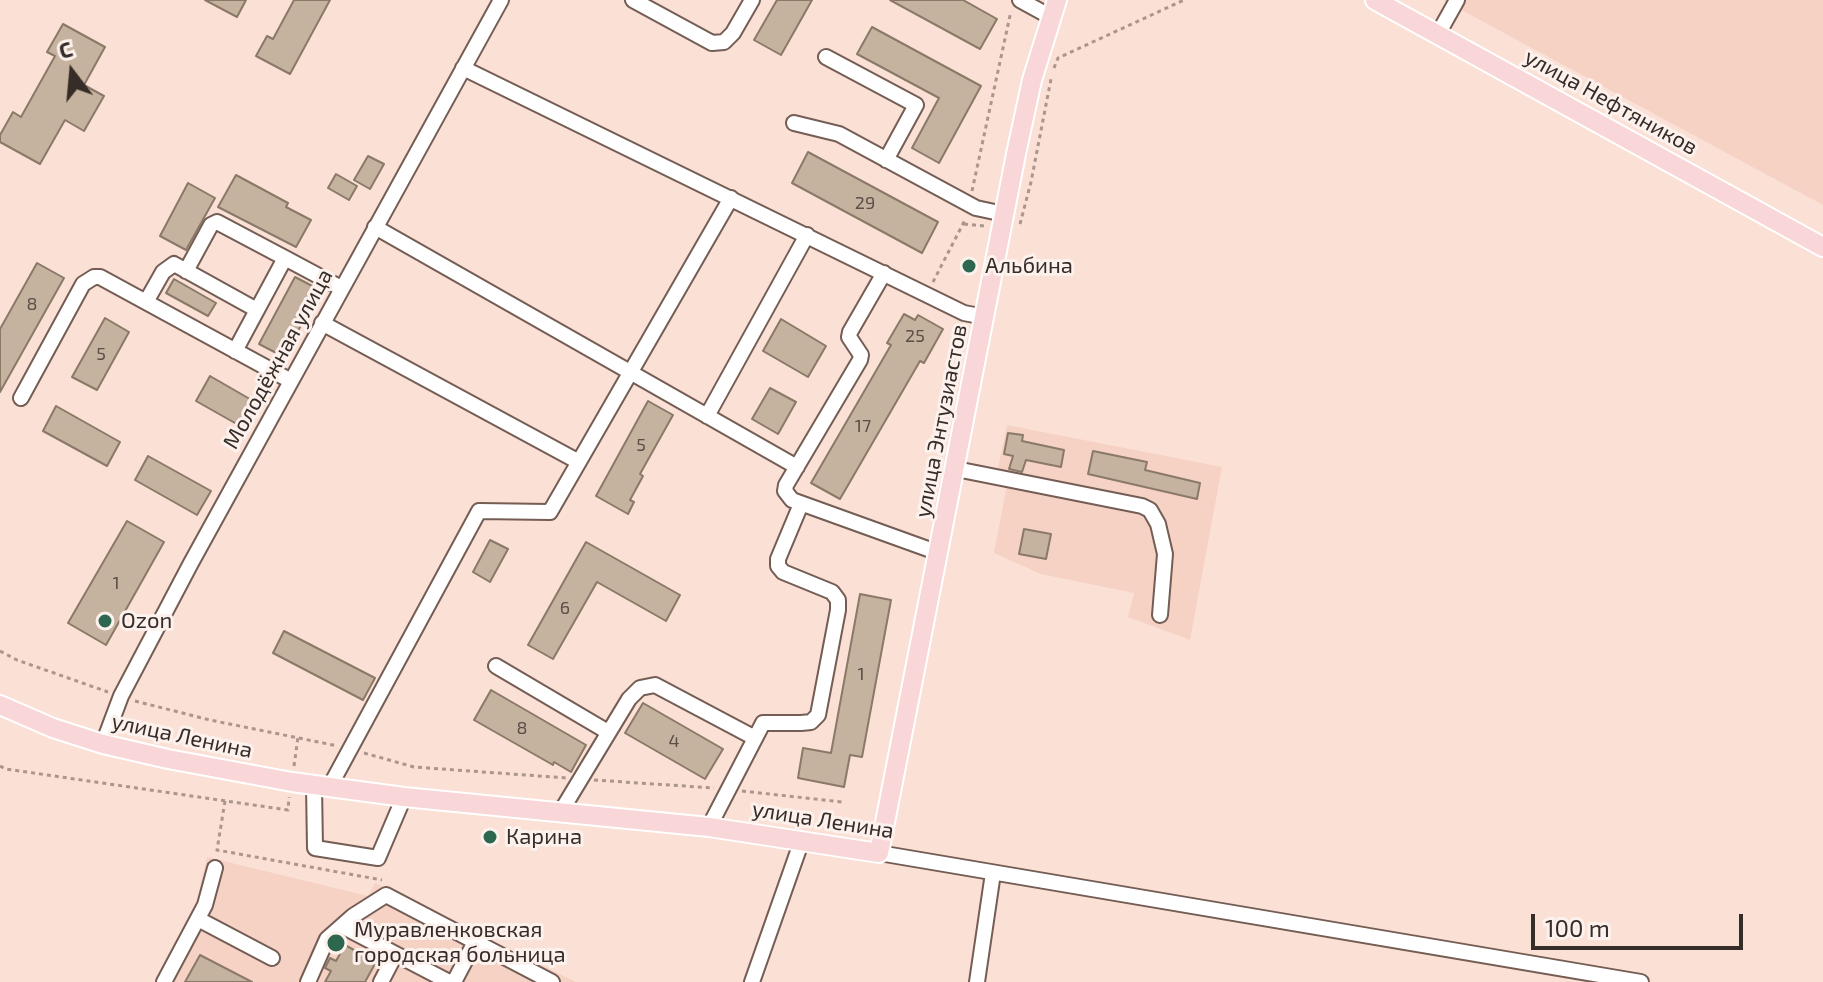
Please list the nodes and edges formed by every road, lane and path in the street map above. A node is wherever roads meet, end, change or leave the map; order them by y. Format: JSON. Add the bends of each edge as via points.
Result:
{"nodes":[{"id":1,"x":501,"y":0,"type":"edge"},
{"id":2,"x":633,"y":0,"type":"edge"},
{"id":3,"x":752,"y":0,"type":"edge"},
{"id":4,"x":1184,"y":0,"type":"edge"},
{"id":5,"x":1375,"y":0,"type":"edge"},
{"id":6,"x":1457,"y":0,"type":"edge"},
{"id":7,"x":1016,"y":4,"type":"edge"},
{"id":8,"x":1054,"y":8,"type":"edge"},
{"id":9,"x":1438,"y":34,"type":"junction"},
{"id":10,"x":826,"y":57,"type":"dead end"},
{"id":11,"x":463,"y":68,"type":"junction"},
{"id":12,"x":794,"y":123,"type":"dead end"},
{"id":13,"x":886,"y":160,"type":"junction"},
{"id":14,"x":731,"y":198,"type":"junction"},
{"id":15,"x":969,"y":204,"type":"junction"},
{"id":16,"x":1003,"y":221,"type":"junction"},
{"id":17,"x":964,"y":224,"type":"junction"},
{"id":18,"x":375,"y":227,"type":"junction"},
{"id":19,"x":807,"y":235,"type":"junction"},
{"id":20,"x":1823,"y":247,"type":"edge"},
{"id":21,"x":285,"y":258,"type":"junction"},
{"id":22,"x":186,"y":271,"type":"junction"},
{"id":23,"x":884,"y":273,"type":"junction"},
{"id":24,"x":341,"y":288,"type":"junction"},
{"id":25,"x":927,"y":294,"type":"junction"},
{"id":26,"x":146,"y":302,"type":"junction"},
{"id":27,"x":257,"y":310,"type":"junction"},
{"id":28,"x":985,"y":317,"type":"junction"},
{"id":29,"x":322,"y":323,"type":"junction"},
{"id":30,"x":235,"y":351,"type":"junction"},
{"id":31,"x":631,"y":372,"type":"junction"},
{"id":32,"x":291,"y":381,"type":"junction"},
{"id":33,"x":21,"y":398,"type":"dead end"},
{"id":34,"x":707,"y":416,"type":"junction"},
{"id":35,"x":579,"y":462,"type":"junction"},
{"id":36,"x":797,"y":467,"type":"junction"},
{"id":37,"x":956,"y":469,"type":"junction"},
{"id":38,"x":801,"y":504,"type":"junction"},
{"id":39,"x":939,"y":553,"type":"junction"},
{"id":40,"x":1160,"y":615,"type":"dead end"},
{"id":41,"x":0,"y":651,"type":"edge"},
{"id":42,"x":496,"y":666,"type":"dead end"},
{"id":43,"x":121,"y":696,"type":"junction"},
{"id":44,"x":0,"y":705,"type":"edge"},
{"id":45,"x":608,"y":732,"type":"junction"},
{"id":46,"x":755,"y":738,"type":"junction"},
{"id":47,"x":103,"y":744,"type":"junction"},
{"id":48,"x":349,"y":749,"type":"junction"},
{"id":49,"x":0,"y":766,"type":"edge"},
{"id":50,"x":581,"y":779,"type":"junction"},
{"id":51,"x":322,"y":787,"type":"junction"},
{"id":52,"x":729,"y":789,"type":"junction"},
{"id":53,"x":404,"y":797,"type":"junction"},
{"id":54,"x":842,"y":802,"type":"dead end"},
{"id":55,"x":560,"y":813,"type":"junction"},
{"id":56,"x":709,"y":827,"type":"junction"},
{"id":57,"x":802,"y":840,"type":"junction"},
{"id":58,"x":879,"y":853,"type":"junction"},
{"id":59,"x":215,"y":868,"type":"dead end"},
{"id":60,"x":993,"y":873,"type":"junction"},
{"id":61,"x":382,"y":880,"type":"dead end"},
{"id":62,"x":198,"y":919,"type":"junction"},
{"id":63,"x":342,"y":926,"type":"junction"},
{"id":64,"x":475,"y":942,"type":"junction"},
{"id":65,"x":395,"y":955,"type":"junction"},
{"id":66,"x":272,"y":958,"type":"dead end"},
{"id":67,"x":164,"y":982,"type":"edge"},
{"id":68,"x":308,"y":982,"type":"edge"},
{"id":69,"x":381,"y":982,"type":"edge"},
{"id":70,"x":451,"y":982,"type":"edge"},
{"id":71,"x":552,"y":982,"type":"edge"},
{"id":72,"x":752,"y":982,"type":"edge"},
{"id":73,"x":977,"y":982,"type":"edge"},
{"id":74,"x":1641,"y":982,"type":"edge"}],
"edges":[{"from":1,"to":11,"type":"street","name":"Молодёжная улица"},
{"from":2,"to":3,"type":"street","via":[[712,43],[724,42],[733,33]]},
{"from":4,"to":16,"type":"path","via":[[1058,58],[1018,229]]},
{"from":5,"to":9,"type":"main road","name":"улица Нефтяников"},
{"from":6,"to":9,"type":"street"},
{"from":7,"to":8,"type":"street"},
{"from":7,"to":15,"type":"path"},
{"from":8,"to":16,"type":"main road","name":"улица Энтузиастов","via":[[1032,80]]},
{"from":9,"to":20,"type":"main road","name":"улица Нефтяников"},
{"from":10,"to":13,"type":"street","via":[[916,105]]},
{"from":11,"to":14,"type":"street"},
{"from":11,"to":18,"type":"street","name":"Молодёжная улица"},
{"from":12,"to":13,"type":"street","via":[[839,134]]},
{"from":13,"to":15,"type":"street"},
{"from":14,"to":19,"type":"street"},
{"from":14,"to":31,"type":"street"},
{"from":15,"to":16,"type":"street"},
{"from":15,"to":17,"type":"path"},
{"from":16,"to":17,"type":"path"},
{"from":16,"to":28,"type":"main road","name":"улица Энтузиастов"},
{"from":17,"to":25,"type":"path"},
{"from":18,"to":24,"type":"street","name":"Молодёжная улица"},
{"from":18,"to":31,"type":"street"},
{"from":19,"to":23,"type":"street"},
{"from":19,"to":34,"type":"street"},
{"from":21,"to":22,"type":"street","via":[[217,222]]},
{"from":21,"to":24,"type":"street"},
{"from":21,"to":27,"type":"street"},
{"from":22,"to":26,"type":"street","via":[[174,264],[166,268]]},
{"from":22,"to":27,"type":"street"},
{"from":23,"to":25,"type":"street"},
{"from":23,"to":36,"type":"street","via":[[850,332],[860,360]]},
{"from":24,"to":29,"type":"street","name":"Молодёжная улица"},
{"from":25,"to":28,"type":"street","via":[[964,313]]},
{"from":26,"to":30,"type":"street"},
{"from":26,"to":33,"type":"street","via":[[100,277],[88,279]]},
{"from":27,"to":30,"type":"street"},
{"from":28,"to":37,"type":"main road","name":"улица Энтузиастов"},
{"from":29,"to":32,"type":"street","name":"Молодёжная улица"},
{"from":29,"to":35,"type":"street"},
{"from":30,"to":32,"type":"street"},
{"from":31,"to":34,"type":"street"},
{"from":31,"to":35,"type":"street"},
{"from":32,"to":43,"type":"street","name":"Молодёжная улица"},
{"from":34,"to":36,"type":"street"},
{"from":35,"to":48,"type":"street","via":[[550,512],[479,511]]},
{"from":36,"to":38,"type":"street","via":[[785,491]]},
{"from":37,"to":39,"type":"main road","name":"улица Энтузиастов"},
{"from":37,"to":40,"type":"street","via":[[1150,510],[1165,554]]},
{"from":38,"to":39,"type":"street"},
{"from":38,"to":46,"type":"street","via":[[778,566],[832,592],[838,600],[830,655],[818,715],[811,722],[763,723]]},
{"from":39,"to":58,"type":"main road","name":"улица Энтузиастов"},
{"from":41,"to":43,"type":"path"},
{"from":42,"to":45,"type":"street"},
{"from":43,"to":47,"type":"street","name":"Молодёжная улица"},
{"from":43,"to":48,"type":"path"},
{"from":44,"to":47,"type":"main road","name":"улица Ленина"},
{"from":45,"to":46,"type":"street","via":[[640,688],[655,685]]},
{"from":45,"to":50,"type":"street"},
{"from":46,"to":52,"type":"street"},
{"from":47,"to":51,"type":"main road","name":"улица Ленина"},
{"from":48,"to":50,"type":"path","via":[[414,767]]},
{"from":48,"to":51,"type":"street"},
{"from":49,"to":61,"type":"path","via":[[225,801],[217,850]]},
{"from":50,"to":52,"type":"path"},
{"from":50,"to":55,"type":"street"},
{"from":51,"to":53,"type":"main road","name":"улица Ленина"},
{"from":51,"to":53,"type":"street","via":[[315,848],[378,858]]},
{"from":52,"to":54,"type":"path"},
{"from":52,"to":56,"type":"street"},
{"from":53,"to":55,"type":"main road","name":"улица Ленина"},
{"from":55,"to":56,"type":"main road","name":"улица Ленина"},
{"from":56,"to":57,"type":"main road","name":"улица Ленина"},
{"from":57,"to":58,"type":"main road","name":"улица Ленина"},
{"from":57,"to":72,"type":"street"},
{"from":58,"to":60,"type":"street","name":"улица Ленина"},
{"from":59,"to":62,"type":"street"},
{"from":60,"to":73,"type":"street"},
{"from":60,"to":74,"type":"street","name":"улица Ленина"},
{"from":62,"to":66,"type":"street"},
{"from":62,"to":67,"type":"street"},
{"from":63,"to":64,"type":"street","via":[[386,895]]},
{"from":63,"to":65,"type":"street"},
{"from":63,"to":68,"type":"street","via":[[327,939]]},
{"from":64,"to":70,"type":"street"},
{"from":64,"to":71,"type":"street"},
{"from":65,"to":69,"type":"street"},
{"from":65,"to":70,"type":"street"}]}
